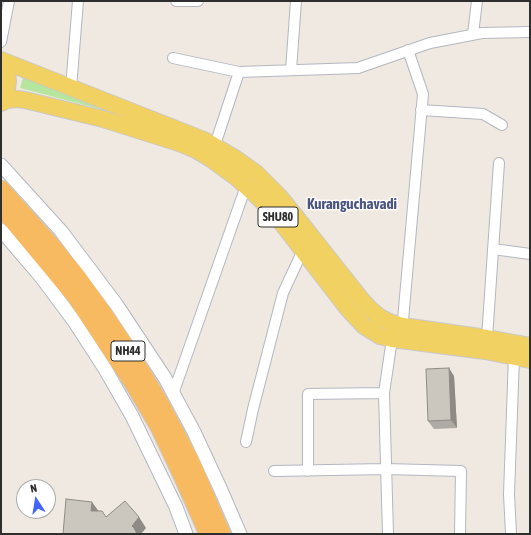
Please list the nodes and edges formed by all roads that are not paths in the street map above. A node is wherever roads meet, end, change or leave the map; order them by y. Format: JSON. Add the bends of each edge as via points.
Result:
{"nodes":[{"id":1,"x":9,"y":1,"type":"edge"},
{"id":2,"x":78,"y":1,"type":"edge"},
{"id":3,"x":176,"y":1,"type":"edge"},
{"id":4,"x":198,"y":1,"type":"edge"},
{"id":5,"x":289,"y":1,"type":"edge"},
{"id":6,"x":296,"y":1,"type":"edge"},
{"id":7,"x":476,"y":1,"type":"edge"},
{"id":8,"x":530,"y":32,"type":"edge"},
{"id":9,"x":473,"y":34,"type":"junction"},
{"id":10,"x":1,"y":42,"type":"edge"},
{"id":11,"x":408,"y":50,"type":"junction"},
{"id":12,"x":173,"y":58,"type":"dead end"},
{"id":13,"x":1,"y":61,"type":"edge"},
{"id":14,"x":291,"y":70,"type":"junction"},
{"id":15,"x":238,"y":72,"type":"junction"},
{"id":16,"x":72,"y":88,"type":"junction"},
{"id":17,"x":1,"y":102,"type":"edge"},
{"id":18,"x":421,"y":110,"type":"junction"},
{"id":19,"x":502,"y":125,"type":"dead end"},
{"id":20,"x":213,"y":153,"type":"junction"},
{"id":21,"x":499,"y":163,"type":"dead end"},
{"id":22,"x":1,"y":165,"type":"edge"},
{"id":23,"x":246,"y":186,"type":"junction"},
{"id":24,"x":1,"y":189,"type":"edge"},
{"id":25,"x":1,"y":209,"type":"edge"},
{"id":26,"x":1,"y":230,"type":"edge"},
{"id":27,"x":493,"y":249,"type":"junction"},
{"id":28,"x":303,"y":250,"type":"junction"},
{"id":29,"x":530,"y":254,"type":"edge"},
{"id":30,"x":399,"y":335,"type":"junction"},
{"id":31,"x":487,"y":338,"type":"junction"},
{"id":32,"x":530,"y":346,"type":"edge"},
{"id":33,"x":514,"y":356,"type":"junction"},
{"id":34,"x":530,"y":360,"type":"edge"},
{"id":35,"x":384,"y":393,"type":"junction"},
{"id":36,"x":174,"y":394,"type":"junction"},
{"id":37,"x":246,"y":442,"type":"dead end"},
{"id":38,"x":386,"y":469,"type":"junction"},
{"id":39,"x":274,"y":471,"type":"dead end"},
{"id":40,"x":308,"y":471,"type":"junction"},
{"id":41,"x":186,"y":534,"type":"edge"},
{"id":42,"x":208,"y":534,"type":"edge"},
{"id":43,"x":222,"y":534,"type":"edge"},
{"id":44,"x":240,"y":534,"type":"edge"},
{"id":45,"x":388,"y":534,"type":"edge"},
{"id":46,"x":460,"y":534,"type":"edge"},
{"id":47,"x":511,"y":534,"type":"edge"}],
"edges":[{"from":1,"to":10,"type":"street"},
{"from":2,"to":16,"type":"street"},
{"from":3,"to":4,"type":"street"},
{"from":5,"to":6,"type":"street"},
{"from":6,"to":14,"type":"street"},
{"from":7,"to":9,"type":"street"},
{"from":8,"to":9,"type":"street"},
{"from":9,"to":11,"type":"street"},
{"from":11,"to":14,"type":"street","via":[[358,68]]},
{"from":11,"to":18,"type":"street","via":[[423,94]]},
{"from":12,"to":15,"type":"street"},
{"from":13,"to":16,"type":"main road","number":"SHU80"},
{"from":13,"to":17,"type":"main road","number":"SHU80","via":[[8,81],[8,89]]},
{"from":14,"to":15,"type":"street"},
{"from":15,"to":20,"type":"street"},
{"from":16,"to":20,"type":"main road","number":"SHU80","via":[[204,140]]},
{"from":17,"to":20,"type":"main road","number":"SHU80","via":[[25,100],[103,119],[196,150]]},
{"from":18,"to":19,"type":"street","via":[[483,114]]},
{"from":18,"to":30,"type":"street"},
{"from":20,"to":23,"type":"main road","number":"SHU80"},
{"from":20,"to":30,"type":"main road","number":"SHU80","via":[[234,158],[279,196],[370,310],[392,323]]},
{"from":21,"to":27,"type":"street"},
{"from":22,"to":36,"type":"street","via":[[61,231],[116,304]]},
{"from":23,"to":28,"type":"main road","number":"SHU80","via":[[277,217]]},
{"from":23,"to":36,"type":"street"},
{"from":24,"to":43,"type":"highway","number":"NH44","via":[[78,278],[132,356],[192,464]]},
{"from":25,"to":42,"type":"highway","number":"NH44","via":[[76,297],[133,383],[159,427]]},
{"from":26,"to":41,"type":"street","via":[[74,321],[104,369],[132,416]]},
{"from":27,"to":29,"type":"street"},
{"from":27,"to":31,"type":"street"},
{"from":28,"to":30,"type":"main road","number":"SHU80","via":[[357,319],[380,336]]},
{"from":28,"to":37,"type":"street","via":[[283,293]]},
{"from":30,"to":31,"type":"main road","number":"SHU80"},
{"from":30,"to":33,"type":"main road","number":"SHU80"},
{"from":30,"to":35,"type":"street"},
{"from":31,"to":32,"type":"main road","number":"SHU80"},
{"from":33,"to":34,"type":"main road","number":"SHU80"},
{"from":33,"to":47,"type":"street","via":[[509,494]]},
{"from":35,"to":38,"type":"street"},
{"from":35,"to":40,"type":"street","via":[[308,394]]},
{"from":36,"to":44,"type":"street"},
{"from":38,"to":40,"type":"street"},
{"from":38,"to":45,"type":"street"},
{"from":38,"to":46,"type":"street","via":[[461,471]]},
{"from":39,"to":40,"type":"street"}]}
